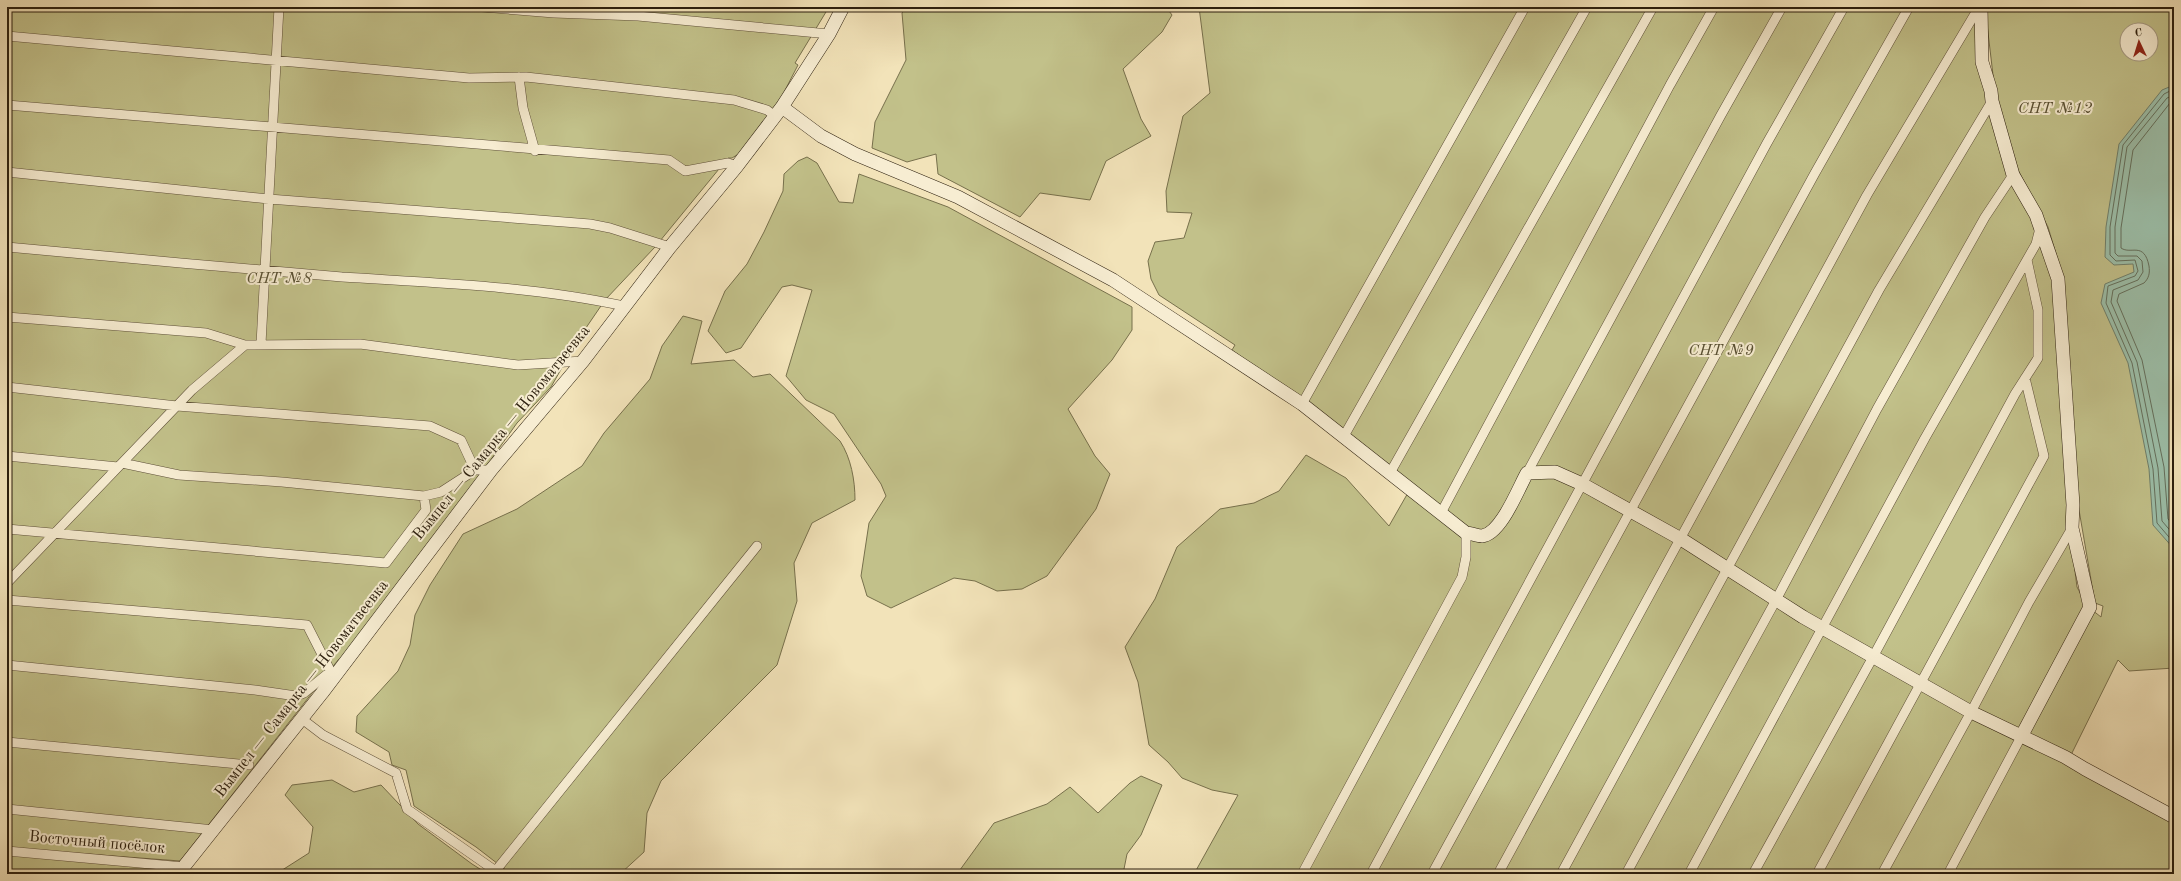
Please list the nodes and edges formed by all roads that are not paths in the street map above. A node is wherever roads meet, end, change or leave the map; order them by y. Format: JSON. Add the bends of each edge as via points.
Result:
{"nodes":[{"id":1,"x":7,"y":7,"type":"edge"},
{"id":2,"x":279,"y":7,"type":"edge"},
{"id":3,"x":482,"y":7,"type":"edge"},
{"id":4,"x":843,"y":7,"type":"edge"},
{"id":5,"x":1525,"y":7,"type":"edge"},
{"id":6,"x":1587,"y":7,"type":"edge"},
{"id":7,"x":1653,"y":7,"type":"edge"},
{"id":8,"x":1714,"y":7,"type":"edge"},
{"id":9,"x":1782,"y":7,"type":"edge"},
{"id":10,"x":1844,"y":7,"type":"edge"},
{"id":11,"x":1910,"y":7,"type":"edge"},
{"id":12,"x":1980,"y":7,"type":"edge"},
{"id":13,"x":7,"y":12,"type":"edge"},
{"id":14,"x":829,"y":34,"type":"junction"},
{"id":15,"x":7,"y":36,"type":"edge"},
{"id":16,"x":275,"y":60,"type":"junction"},
{"id":17,"x":519,"y":77,"type":"junction"},
{"id":18,"x":1992,"y":101,"type":"junction"},
{"id":19,"x":7,"y":105,"type":"edge"},
{"id":20,"x":779,"y":111,"type":"junction"},
{"id":21,"x":272,"y":128,"type":"junction"},
{"id":22,"x":535,"y":151,"type":"junction"},
{"id":23,"x":737,"y":166,"type":"junction"},
{"id":24,"x":7,"y":172,"type":"edge"},
{"id":25,"x":2013,"y":175,"type":"junction"},
{"id":26,"x":269,"y":199,"type":"junction"},
{"id":27,"x":2040,"y":228,"type":"junction"},
{"id":28,"x":7,"y":247,"type":"edge"},
{"id":29,"x":670,"y":247,"type":"junction"},
{"id":30,"x":2027,"y":260,"type":"junction"},
{"id":31,"x":265,"y":271,"type":"junction"},
{"id":32,"x":624,"y":306,"type":"junction"},
{"id":33,"x":7,"y":317,"type":"edge"},
{"id":34,"x":260,"y":344,"type":"junction"},
{"id":35,"x":245,"y":345,"type":"junction"},
{"id":36,"x":583,"y":361,"type":"junction"},
{"id":37,"x":2025,"y":378,"type":"junction"},
{"id":38,"x":7,"y":387,"type":"edge"},
{"id":39,"x":1302,"y":404,"type":"junction"},
{"id":40,"x":177,"y":406,"type":"junction"},
{"id":41,"x":1344,"y":436,"type":"junction"},
{"id":42,"x":7,"y":456,"type":"edge"},
{"id":43,"x":120,"y":465,"type":"junction"},
{"id":44,"x":475,"y":470,"type":"junction"},
{"id":45,"x":491,"y":470,"type":"junction"},
{"id":46,"x":1390,"y":472,"type":"junction"},
{"id":47,"x":1527,"y":473,"type":"junction"},
{"id":48,"x":1582,"y":484,"type":"junction"},
{"id":49,"x":424,"y":496,"type":"junction"},
{"id":50,"x":1632,"y":510,"type":"junction"},
{"id":51,"x":1441,"y":513,"type":"junction"},
{"id":52,"x":2072,"y":528,"type":"junction"},
{"id":53,"x":7,"y":529,"type":"edge"},
{"id":54,"x":55,"y":532,"type":"junction"},
{"id":55,"x":1466,"y":533,"type":"junction"},
{"id":56,"x":1681,"y":539,"type":"junction"},
{"id":57,"x":757,"y":546,"type":"dead end"},
{"id":58,"x":1728,"y":569,"type":"junction"},
{"id":59,"x":7,"y":583,"type":"edge"},
{"id":60,"x":7,"y":600,"type":"edge"},
{"id":61,"x":1776,"y":600,"type":"junction"},
{"id":62,"x":1824,"y":629,"type":"junction"},
{"id":63,"x":1873,"y":657,"type":"junction"},
{"id":64,"x":7,"y":665,"type":"edge"},
{"id":65,"x":334,"y":675,"type":"junction"},
{"id":66,"x":1921,"y":684,"type":"junction"},
{"id":67,"x":1971,"y":712,"type":"junction"},
{"id":68,"x":302,"y":720,"type":"junction"},
{"id":69,"x":2022,"y":735,"type":"junction"},
{"id":70,"x":7,"y":742,"type":"edge"},
{"id":71,"x":249,"y":765,"type":"dead end"},
{"id":72,"x":7,"y":809,"type":"edge"},
{"id":73,"x":2174,"y":817,"type":"edge"},
{"id":74,"x":214,"y":830,"type":"junction"},
{"id":75,"x":7,"y":851,"type":"edge"},
{"id":76,"x":181,"y":870,"type":"edge"},
{"id":77,"x":496,"y":873,"type":"edge"},
{"id":78,"x":1302,"y":874,"type":"edge"},
{"id":79,"x":1371,"y":874,"type":"edge"},
{"id":80,"x":1432,"y":874,"type":"edge"},
{"id":81,"x":1498,"y":874,"type":"edge"},
{"id":82,"x":1561,"y":874,"type":"edge"},
{"id":83,"x":1626,"y":874,"type":"edge"},
{"id":84,"x":1690,"y":874,"type":"edge"},
{"id":85,"x":1753,"y":874,"type":"edge"},
{"id":86,"x":1818,"y":874,"type":"edge"},
{"id":87,"x":1882,"y":874,"type":"edge"},
{"id":88,"x":1948,"y":874,"type":"edge"}],
"edges":[{"from":1,"to":13,"type":"street"},
{"from":2,"to":16,"type":"street"},
{"from":3,"to":14,"type":"street","via":[[638,16]]},
{"from":4,"to":14,"type":"street","name":"Вымпел — Самарка — Новоматвеевка"},
{"from":5,"to":39,"type":"street"},
{"from":6,"to":41,"type":"street"},
{"from":7,"to":46,"type":"street"},
{"from":8,"to":51,"type":"street"},
{"from":9,"to":47,"type":"street"},
{"from":10,"to":48,"type":"street","via":[[1763,150]]},
{"from":11,"to":50,"type":"street","via":[[1815,173]]},
{"from":12,"to":18,"type":"street","via":[[1982,62]]},
{"from":12,"to":56,"type":"street","via":[[1867,195]]},
{"from":14,"to":20,"type":"street","name":"Вымпел — Самарка — Новоматвеевка"},
{"from":15,"to":16,"type":"street"},
{"from":16,"to":17,"type":"street","via":[[469,78]]},
{"from":16,"to":21,"type":"street"},
{"from":17,"to":20,"type":"street","via":[[734,100]]},
{"from":17,"to":22,"type":"street","via":[[523,108]]},
{"from":18,"to":25,"type":"street"},
{"from":18,"to":58,"type":"street","via":[[1880,290]]},
{"from":19,"to":21,"type":"street"},
{"from":20,"to":23,"type":"street","name":"Вымпел — Самарка — Новоматвеевка"},
{"from":20,"to":39,"type":"street","via":[[827,140],[958,197],[1114,280]]},
{"from":21,"to":22,"type":"street"},
{"from":21,"to":26,"type":"street"},
{"from":22,"to":23,"type":"street","via":[[669,160],[684,171],[728,163]]},
{"from":23,"to":29,"type":"street","name":"Вымпел — Самарка — Новоматвеевка"},
{"from":24,"to":26,"type":"street"},
{"from":25,"to":27,"type":"street","via":[[2036,215]]},
{"from":25,"to":61,"type":"street","via":[[1985,217],[1885,395]]},
{"from":26,"to":29,"type":"street","via":[[590,224]]},
{"from":26,"to":31,"type":"street"},
{"from":27,"to":30,"type":"street","via":[[2036,244]]},
{"from":27,"to":52,"type":"street","via":[[2058,279],[2073,505]]},
{"from":28,"to":31,"type":"street"},
{"from":29,"to":32,"type":"street","name":"Вымпел — Самарка — Новоматвеевка"},
{"from":30,"to":37,"type":"street","via":[[2038,310],[2038,358]]},
{"from":30,"to":62,"type":"street","via":[[1925,438]]},
{"from":31,"to":32,"type":"street","via":[[529,290],[579,296]]},
{"from":31,"to":34,"type":"street"},
{"from":32,"to":36,"type":"street","name":"Вымпел — Самарка — Новоматвеевка"},
{"from":33,"to":35,"type":"street","via":[[206,333]]},
{"from":34,"to":35,"type":"street"},
{"from":34,"to":36,"type":"street","via":[[360,344],[518,365]]},
{"from":35,"to":40,"type":"street"},
{"from":36,"to":45,"type":"street","name":"Вымпел — Самарка — Новоматвеевка"},
{"from":37,"to":63,"type":"street"},
{"from":37,"to":66,"type":"street","via":[[2044,456]]},
{"from":38,"to":40,"type":"street"},
{"from":39,"to":41,"type":"street"},
{"from":40,"to":43,"type":"street"},
{"from":40,"to":44,"type":"street","via":[[430,426],[461,440]]},
{"from":41,"to":46,"type":"street"},
{"from":42,"to":43,"type":"street"},
{"from":43,"to":49,"type":"street","via":[[179,475]]},
{"from":43,"to":54,"type":"street"},
{"from":44,"to":45,"type":"street"},
{"from":44,"to":49,"type":"street","via":[[441,492]]},
{"from":45,"to":65,"type":"street","name":"Вымпел — Самарка — Новоматвеевка"},
{"from":46,"to":51,"type":"street"},
{"from":47,"to":48,"type":"street","via":[[1555,472]]},
{"from":47,"to":55,"type":"street","via":[[1500,524],[1482,536]]},
{"from":48,"to":50,"type":"street"},
{"from":48,"to":79,"type":"street"},
{"from":49,"to":54,"type":"street","via":[[426,510],[386,564]]},
{"from":50,"to":56,"type":"street"},
{"from":50,"to":80,"type":"street"},
{"from":51,"to":55,"type":"street"},
{"from":52,"to":67,"type":"street","via":[[2029,602]]},
{"from":52,"to":69,"type":"street","via":[[2090,607]]},
{"from":53,"to":54,"type":"street"},
{"from":54,"to":59,"type":"street"},
{"from":55,"to":78,"type":"street","via":[[1466,557],[1462,577]]},
{"from":56,"to":58,"type":"street"},
{"from":56,"to":81,"type":"street"},
{"from":57,"to":77,"type":"street"},
{"from":58,"to":61,"type":"street"},
{"from":58,"to":82,"type":"street"},
{"from":60,"to":65,"type":"street","via":[[307,625]]},
{"from":61,"to":62,"type":"street"},
{"from":61,"to":83,"type":"street"},
{"from":62,"to":63,"type":"street"},
{"from":62,"to":84,"type":"street"},
{"from":63,"to":66,"type":"street"},
{"from":63,"to":85,"type":"street"},
{"from":64,"to":65,"type":"street","via":[[296,696],[304,693],[326,675]]},
{"from":65,"to":68,"type":"street","name":"Вымпел — Самарка — Новоматвеевка"},
{"from":66,"to":67,"type":"street"},
{"from":66,"to":86,"type":"street"},
{"from":67,"to":69,"type":"street"},
{"from":67,"to":87,"type":"street"},
{"from":68,"to":74,"type":"street","name":"Вымпел — Самарка — Новоматвеевка"},
{"from":68,"to":77,"type":"street","via":[[323,735],[396,773],[407,809]]},
{"from":69,"to":73,"type":"street"},
{"from":69,"to":88,"type":"street"},
{"from":70,"to":71,"type":"street"},
{"from":72,"to":74,"type":"street"},
{"from":74,"to":76,"type":"street","name":"Вымпел — Самарка — Новоматвеевка"},
{"from":75,"to":76,"type":"street","name":"Восточный посёлок"}]}
